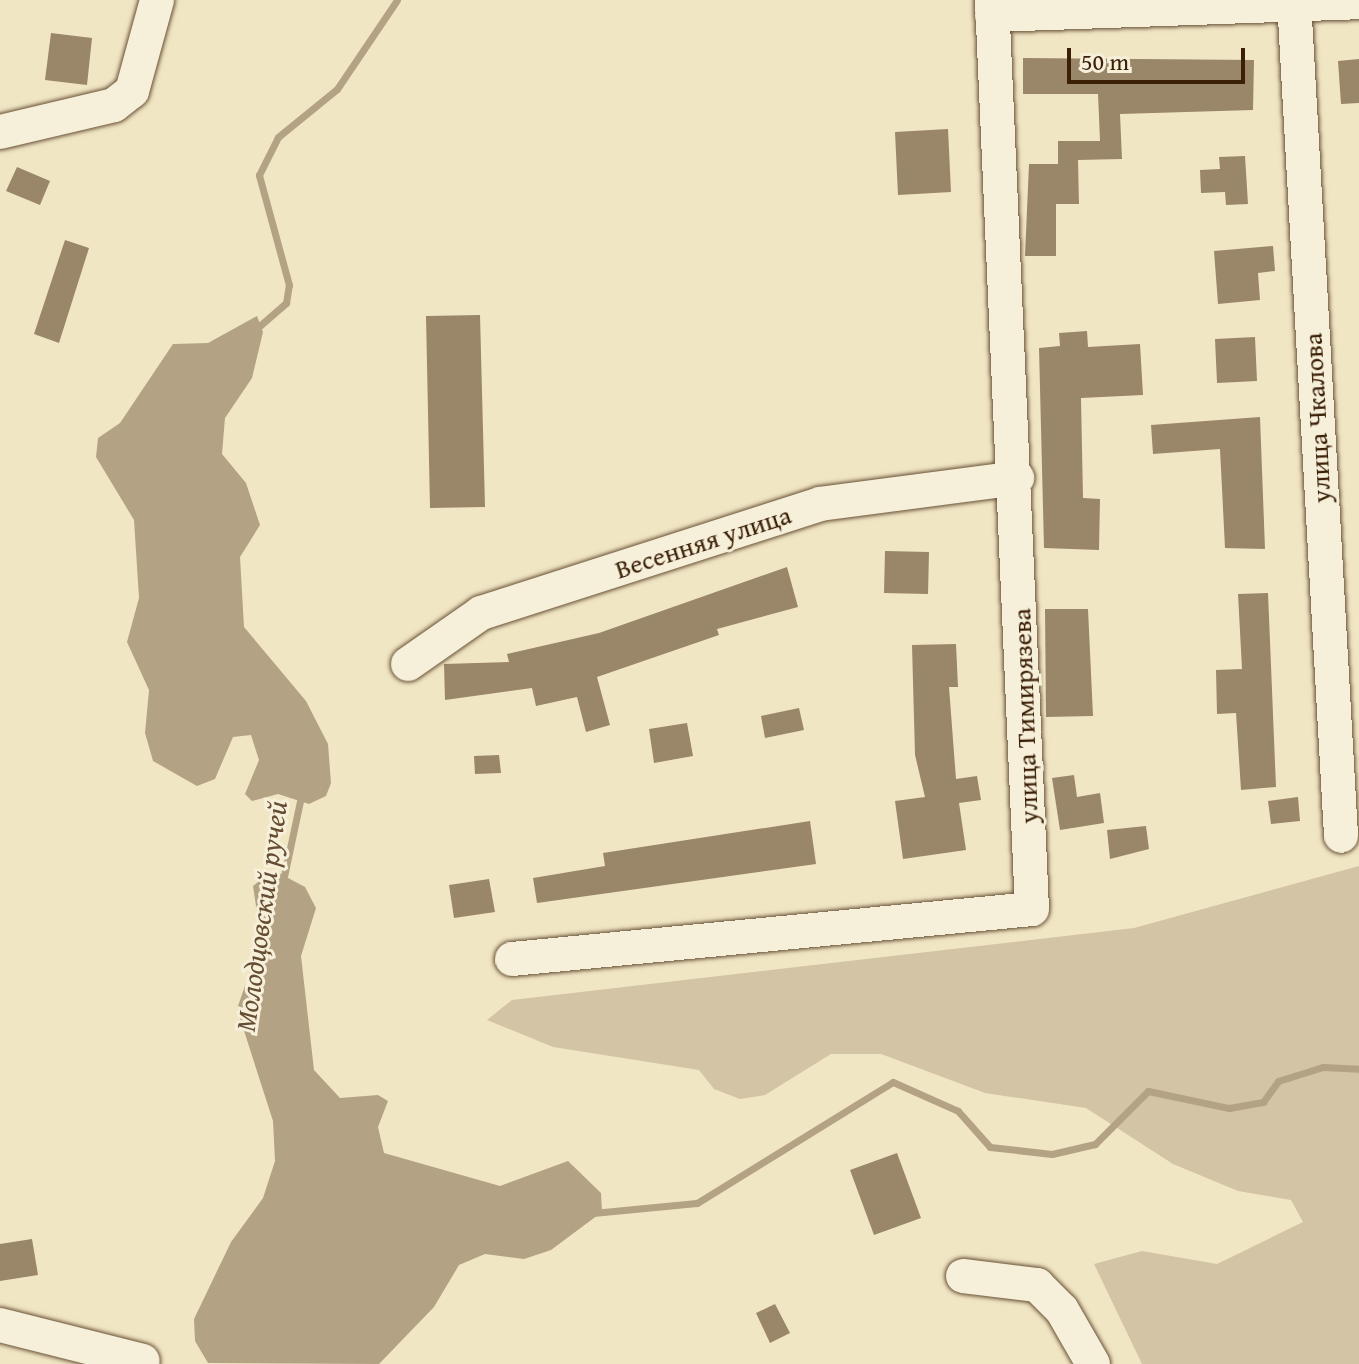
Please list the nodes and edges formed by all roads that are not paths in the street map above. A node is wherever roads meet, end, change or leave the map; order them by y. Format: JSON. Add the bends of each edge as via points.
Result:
{"nodes":[{"id":1,"x":157,"y":0,"type":"edge"},
{"id":2,"x":1294,"y":2,"type":"edge"},
{"id":3,"x":1359,"y":2,"type":"edge"},
{"id":4,"x":992,"y":7,"type":"edge"},
{"id":5,"x":0,"y":132,"type":"edge"},
{"id":6,"x":1017,"y":478,"type":"junction"},
{"id":7,"x":408,"y":664,"type":"dead end"},
{"id":8,"x":1341,"y":836,"type":"dead end"},
{"id":9,"x":512,"y":959,"type":"dead end"},
{"id":10,"x":963,"y":1276,"type":"dead end"},
{"id":11,"x":0,"y":1325,"type":"edge"},
{"id":12,"x":143,"y":1361,"type":"dead end"},
{"id":13,"x":1093,"y":1364,"type":"edge"}],
"edges":[{"from":1,"to":5,"type":"street","via":[[132,91],[114,105]]},
{"from":2,"to":3,"type":"street"},
{"from":2,"to":4,"type":"street"},
{"from":2,"to":8,"type":"street","name":"улица Чкалова"},
{"from":4,"to":6,"type":"street","name":"улица Тимирязева"},
{"from":6,"to":7,"type":"street","name":"Весенняя улица","via":[[820,504],[481,613]]},
{"from":6,"to":9,"type":"street","name":"улица Тимирязева","via":[[1032,909]]},
{"from":10,"to":13,"type":"street","via":[[1037,1285],[1062,1310]]},
{"from":11,"to":12,"type":"street"}]}
